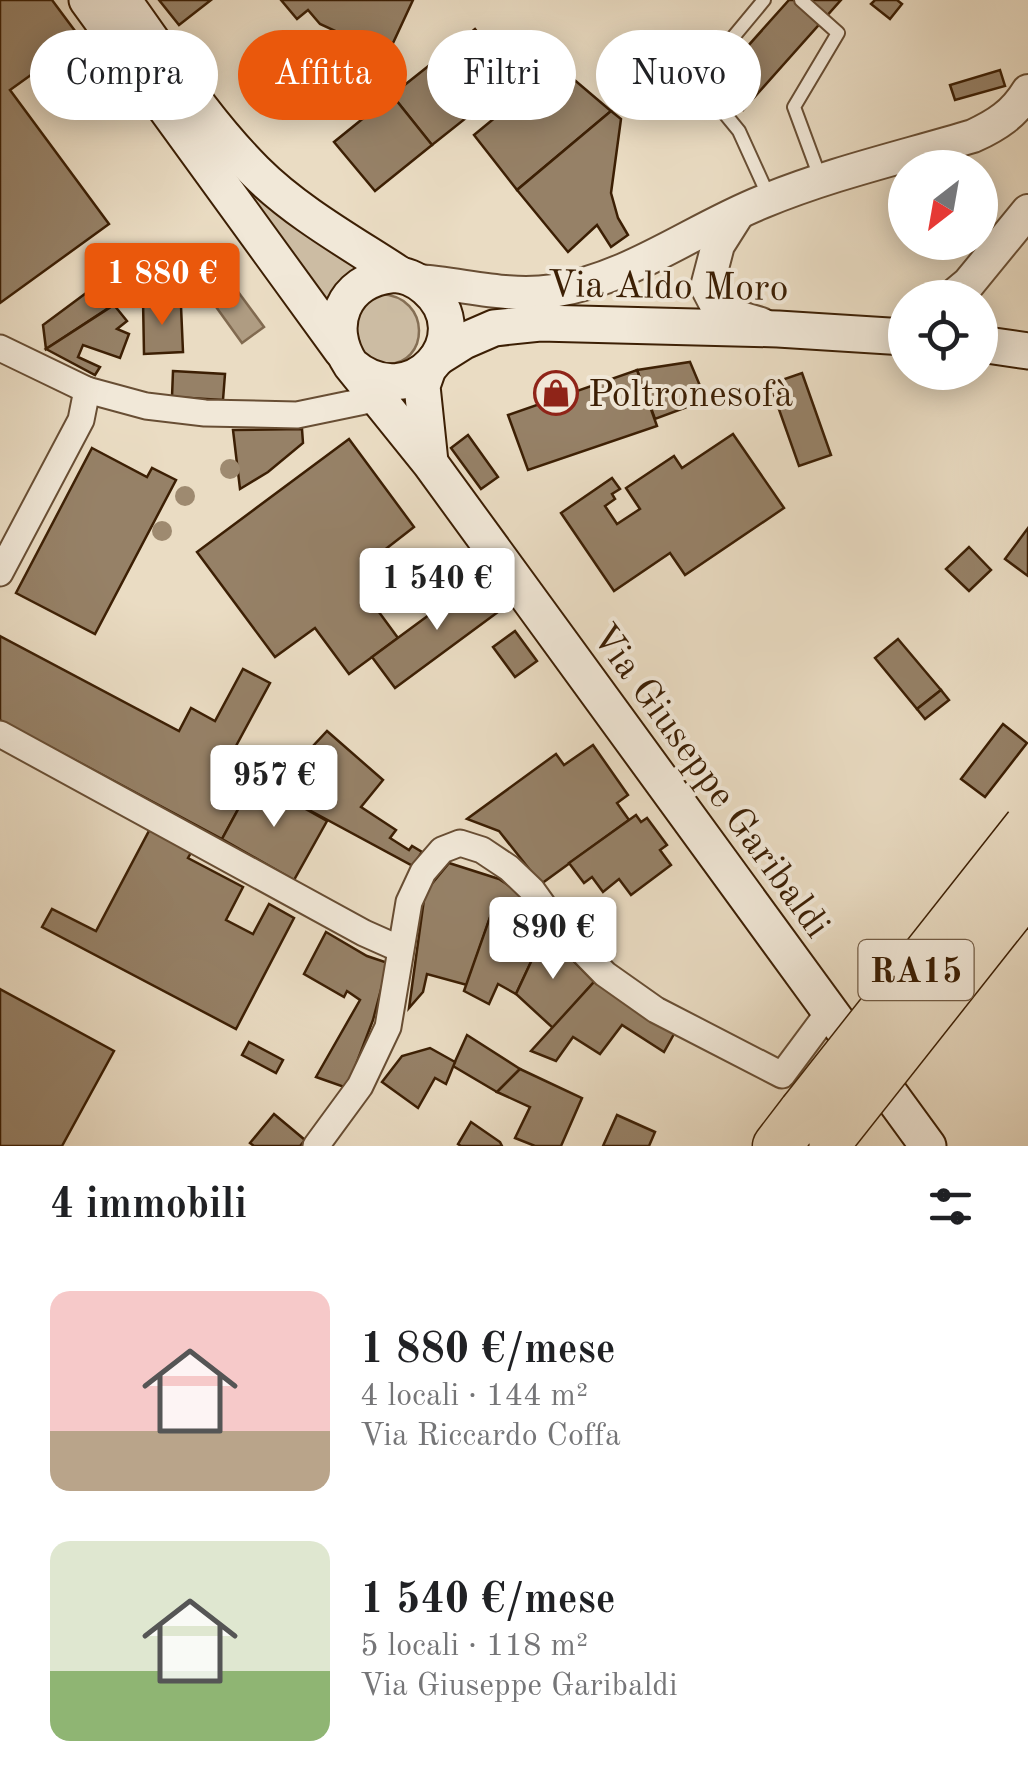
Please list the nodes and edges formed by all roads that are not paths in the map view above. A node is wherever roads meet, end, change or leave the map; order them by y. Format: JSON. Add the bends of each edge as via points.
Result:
{"nodes":[{"id":1,"x":87,"y":0,"type":"edge"},
{"id":2,"x":123,"y":0,"type":"edge"},
{"id":3,"x":764,"y":0,"type":"edge"},
{"id":4,"x":801,"y":0,"type":"edge"},
{"id":5,"x":1028,"y":91,"type":"edge"},
{"id":6,"x":822,"y":182,"type":"junction"},
{"id":7,"x":770,"y":199,"type":"junction"},
{"id":8,"x":1028,"y":211,"type":"edge"},
{"id":9,"x":737,"y":214,"type":"junction"},
{"id":10,"x":408,"y":278,"type":"junction"},
{"id":11,"x":971,"y":280,"type":"edge"},
{"id":12,"x":778,"y":329,"type":"junction"},
{"id":13,"x":888,"y":334,"type":"edge"},
{"id":14,"x":998,"y":347,"type":"edge"},
{"id":15,"x":0,"y":348,"type":"edge"},
{"id":16,"x":1028,"y":351,"type":"edge"},
{"id":17,"x":427,"y":368,"type":"junction"},
{"id":18,"x":356,"y":380,"type":"junction"},
{"id":19,"x":87,"y":390,"type":"junction"},
{"id":20,"x":430,"y":462,"type":"junction"},
{"id":21,"x":0,"y":572,"type":"edge"},
{"id":22,"x":0,"y":734,"type":"edge"},
{"id":23,"x":1028,"y":827,"type":"edge"},
{"id":24,"x":1028,"y":888,"type":"edge"},
{"id":25,"x":400,"y":949,"type":"junction"},
{"id":26,"x":828,"y":1013,"type":"junction"},
{"id":27,"x":895,"y":1102,"type":"junction"},
{"id":28,"x":804,"y":1123,"type":"edge"},
{"id":29,"x":316,"y":1146,"type":"edge"},
{"id":30,"x":928,"y":1146,"type":"edge"}],
"edges":[{"from":1,"to":18,"type":"main road","name":"Via Giuseppe Garibaldi"},
{"from":2,"to":10,"type":"main road","via":[[221,135],[256,172]]},
{"from":3,"to":7,"type":"lane","via":[[706,71],[703,87],[738,131]]},
{"from":4,"to":6,"type":"lane","via":[[838,32],[794,106]]},
{"from":5,"to":6,"type":"street","via":[[1018,108],[972,136]]},
{"from":6,"to":7,"type":"street"},
{"from":7,"to":9,"type":"street"},
{"from":8,"to":11,"type":"street"},
{"from":9,"to":10,"type":"street","via":[[619,272],[551,291],[501,293]]},
{"from":9,"to":12,"type":"street","via":[[718,244],[707,286],[720,312]]},
{"from":10,"to":17,"type":"main road","via":[[442,310],[446,334]]},
{"from":10,"to":18,"type":"main road","via":[[367,281],[346,300],[338,326]]},
{"from":12,"to":13,"type":"main road","name":"Via Aldo Moro"},
{"from":12,"to":17,"type":"main road","name":"Via Aldo Moro","via":[[540,322],[494,328]]},
{"from":14,"to":16,"type":"main road"},
{"from":15,"to":19,"type":"street"},
{"from":17,"to":18,"type":"main road","via":[[389,383],[362,374]]},
{"from":17,"to":20,"type":"main road","via":[[422,386]]},
{"from":18,"to":19,"type":"street","via":[[297,415],[205,414]]},
{"from":18,"to":20,"type":"main road","name":"Via Giuseppe Garibaldi"},
{"from":19,"to":21,"type":"street","via":[[81,420]]},
{"from":20,"to":26,"type":"main road","name":"Via Giuseppe Garibaldi"},
{"from":22,"to":25,"type":"street"},
{"from":23,"to":28,"type":"highway","number":"RA15","bridge":true},
{"from":24,"to":28,"type":"highway","number":"RA15","bridge":true},
{"from":25,"to":28,"type":"street","via":[[409,902],[442,850],[460,843],[482,850],[532,890],[604,974]]},
{"from":25,"to":29,"type":"street","via":[[388,1027],[360,1086]]},
{"from":26,"to":27,"type":"main road","name":"Via Giuseppe Garibaldi"},
{"from":26,"to":28,"type":"street"},
{"from":27,"to":28,"type":"street","via":[[841,1103]]},
{"from":27,"to":30,"type":"main road","name":"Via Giuseppe Garibaldi"}]}
